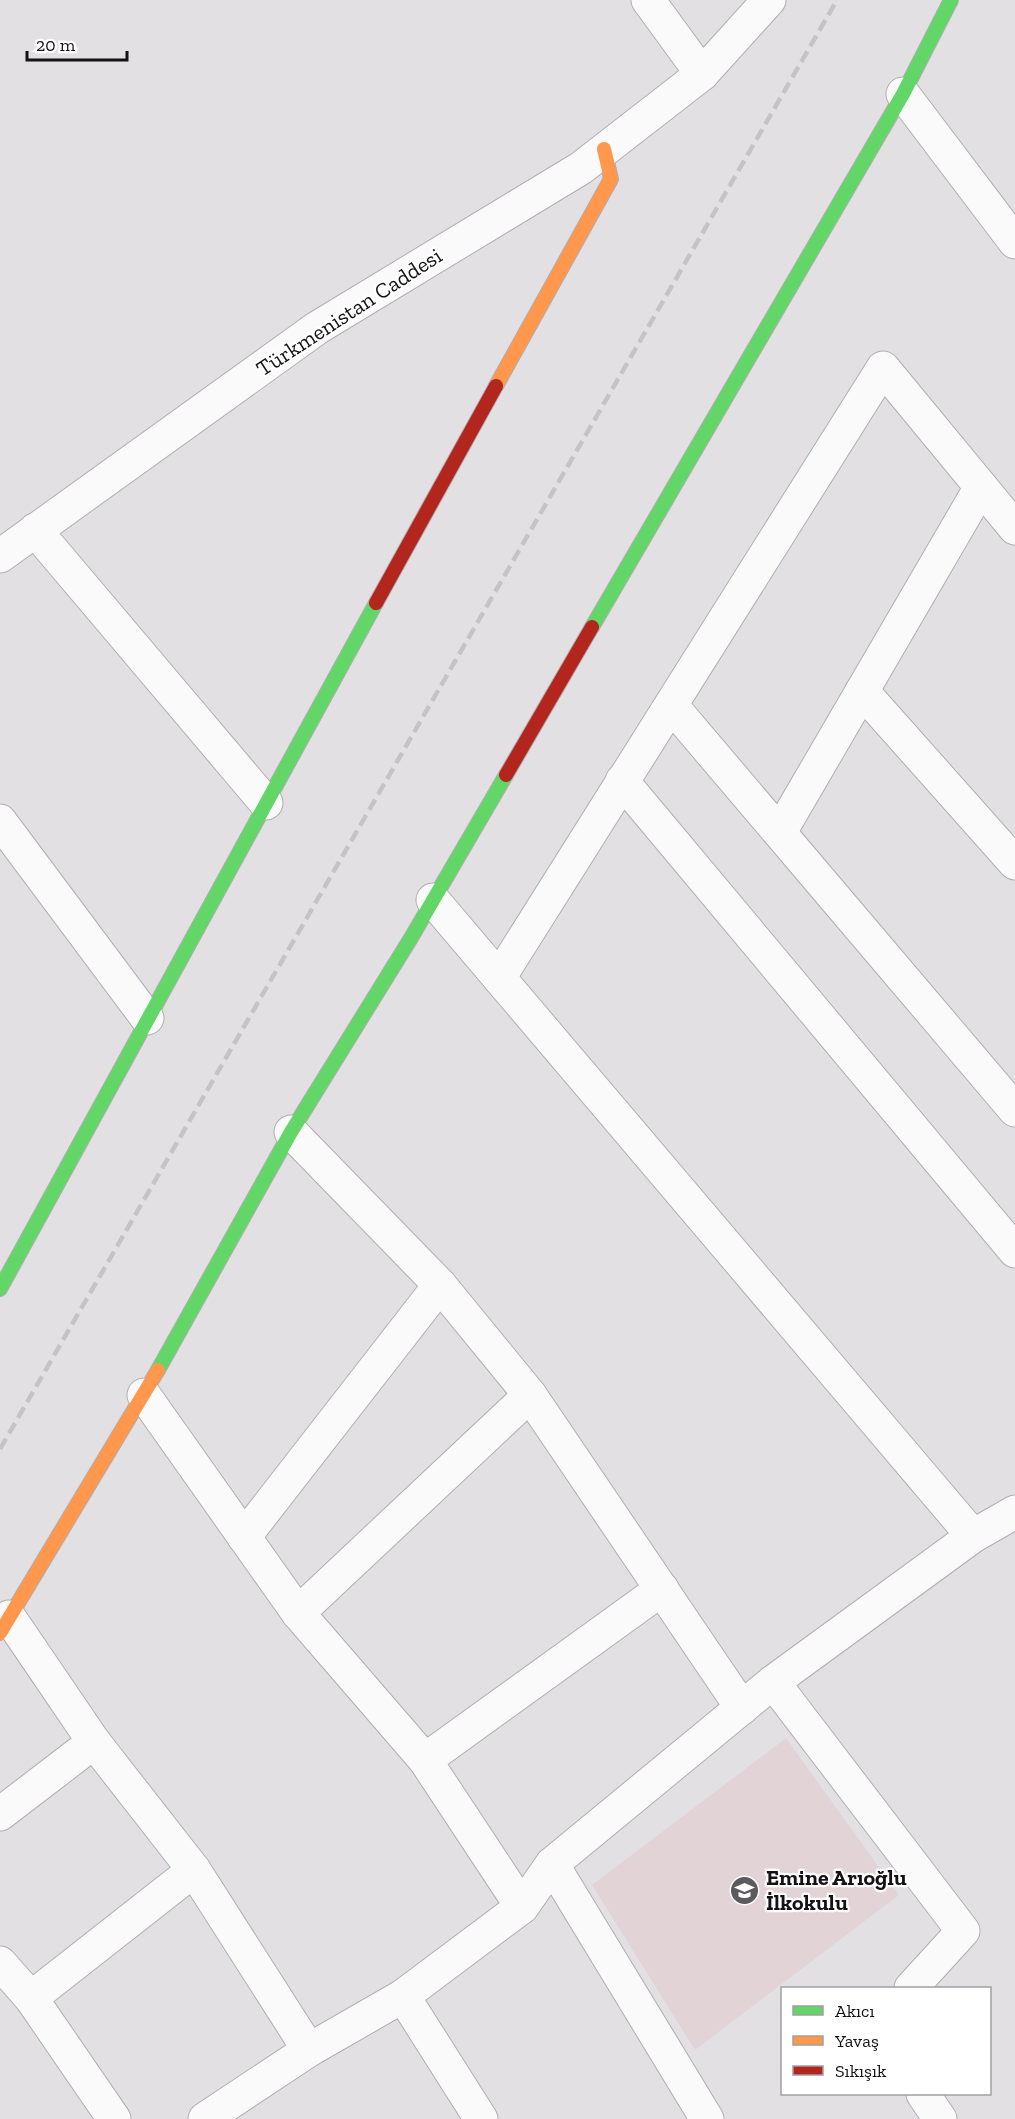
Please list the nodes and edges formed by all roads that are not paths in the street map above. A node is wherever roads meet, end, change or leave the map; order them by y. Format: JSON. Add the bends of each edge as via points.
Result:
{"nodes":[{"id":1,"x":648,"y":0,"type":"edge"},
{"id":2,"x":769,"y":0,"type":"edge"},
{"id":3,"x":951,"y":0,"type":"edge"},
{"id":4,"x":702,"y":74,"type":"junction"},
{"id":5,"x":903,"y":94,"type":"junction"},
{"id":6,"x":604,"y":149,"type":"junction"},
{"id":7,"x":1015,"y":242,"type":"edge"},
{"id":8,"x":981,"y":487,"type":"junction"},
{"id":9,"x":1015,"y":528,"type":"edge"},
{"id":10,"x":35,"y":530,"type":"junction"},
{"id":11,"x":0,"y":556,"type":"edge"},
{"id":12,"x":862,"y":691,"type":"junction"},
{"id":13,"x":670,"y":705,"type":"junction"},
{"id":14,"x":622,"y":782,"type":"junction"},
{"id":15,"x":266,"y":803,"type":"junction"},
{"id":16,"x":0,"y":821,"type":"edge"},
{"id":17,"x":780,"y":832,"type":"junction"},
{"id":18,"x":1015,"y":863,"type":"edge"},
{"id":19,"x":433,"y":900,"type":"junction"},
{"id":20,"x":499,"y":978,"type":"junction"},
{"id":21,"x":147,"y":1018,"type":"junction"},
{"id":22,"x":1015,"y":1110,"type":"edge"},
{"id":23,"x":291,"y":1132,"type":"junction"},
{"id":24,"x":1015,"y":1251,"type":"edge"},
{"id":25,"x":440,"y":1285,"type":"junction"},
{"id":26,"x":0,"y":1290,"type":"edge"},
{"id":27,"x":144,"y":1395,"type":"junction"},
{"id":28,"x":530,"y":1395,"type":"junction"},
{"id":29,"x":1015,"y":1512,"type":"edge"},
{"id":30,"x":973,"y":1536,"type":"junction"},
{"id":31,"x":244,"y":1537,"type":"junction"},
{"id":32,"x":662,"y":1589,"type":"junction"},
{"id":33,"x":298,"y":1613,"type":"junction"},
{"id":34,"x":4,"y":1625,"type":"edge"},
{"id":35,"x":773,"y":1682,"type":"junction"},
{"id":36,"x":742,"y":1708,"type":"junction"},
{"id":37,"x":94,"y":1742,"type":"junction"},
{"id":38,"x":424,"y":1761,"type":"junction"},
{"id":39,"x":0,"y":1814,"type":"edge"},
{"id":40,"x":552,"y":1864,"type":"junction"},
{"id":41,"x":194,"y":1870,"type":"junction"},
{"id":42,"x":522,"y":1907,"type":"junction"},
{"id":43,"x":0,"y":1963,"type":"edge"},
{"id":44,"x":913,"y":1987,"type":"edge"},
{"id":45,"x":403,"y":1996,"type":"junction"},
{"id":46,"x":31,"y":1998,"type":"junction"},
{"id":47,"x":309,"y":2050,"type":"junction"},
{"id":48,"x":924,"y":2095,"type":"edge"},
{"id":49,"x":242,"y":2108,"type":"edge"},
{"id":50,"x":114,"y":2119,"type":"edge"},
{"id":51,"x":205,"y":2119,"type":"edge"},
{"id":52,"x":481,"y":2119,"type":"edge"},
{"id":53,"x":707,"y":2119,"type":"edge"},
{"id":54,"x":940,"y":2119,"type":"edge"}],
"edges":[{"from":1,"to":4,"type":"street"},
{"from":2,"to":4,"type":"street","name":"Türkmenistan Caddesi"},
{"from":3,"to":5,"type":"street"},
{"from":4,"to":6,"type":"street","name":"Türkmenistan Caddesi"},
{"from":5,"to":7,"type":"street"},
{"from":5,"to":19,"type":"street"},
{"from":6,"to":10,"type":"street","name":"Türkmenistan Caddesi","via":[[581,168],[317,328]]},
{"from":6,"to":15,"type":"street","via":[[611,179]]},
{"from":8,"to":9,"type":"street"},
{"from":8,"to":12,"type":"street"},
{"from":8,"to":13,"type":"street","via":[[883,368]]},
{"from":10,"to":11,"type":"street","name":"Türkmenistan Caddesi"},
{"from":10,"to":15,"type":"street"},
{"from":12,"to":17,"type":"street"},
{"from":12,"to":18,"type":"street"},
{"from":13,"to":14,"type":"street"},
{"from":13,"to":17,"type":"street"},
{"from":14,"to":20,"type":"street"},
{"from":14,"to":24,"type":"street"},
{"from":15,"to":21,"type":"street"},
{"from":16,"to":21,"type":"street"},
{"from":17,"to":22,"type":"street"},
{"from":19,"to":20,"type":"street"},
{"from":19,"to":23,"type":"street"},
{"from":20,"to":30,"type":"street"},
{"from":21,"to":26,"type":"street"},
{"from":23,"to":25,"type":"street"},
{"from":23,"to":27,"type":"street"},
{"from":25,"to":28,"type":"street"},
{"from":25,"to":31,"type":"street"},
{"from":27,"to":31,"type":"street"},
{"from":27,"to":34,"type":"street"},
{"from":28,"to":32,"type":"street"},
{"from":28,"to":33,"type":"street"},
{"from":29,"to":30,"type":"street"},
{"from":30,"to":35,"type":"street"},
{"from":31,"to":33,"type":"street"},
{"from":32,"to":36,"type":"street"},
{"from":32,"to":38,"type":"street"},
{"from":33,"to":38,"type":"street"},
{"from":34,"to":37,"type":"street"},
{"from":35,"to":36,"type":"street"},
{"from":35,"to":44,"type":"street","via":[[963,1931]]},
{"from":36,"to":40,"type":"street"},
{"from":37,"to":39,"type":"street"},
{"from":37,"to":41,"type":"street"},
{"from":38,"to":42,"type":"street"},
{"from":40,"to":42,"type":"street"},
{"from":40,"to":53,"type":"street"},
{"from":41,"to":46,"type":"street"},
{"from":41,"to":47,"type":"street"},
{"from":42,"to":45,"type":"street"},
{"from":43,"to":46,"type":"street"},
{"from":45,"to":47,"type":"street"},
{"from":45,"to":52,"type":"street"},
{"from":46,"to":50,"type":"street"},
{"from":47,"to":49,"type":"street"},
{"from":48,"to":54,"type":"street"},
{"from":49,"to":51,"type":"street"}]}
